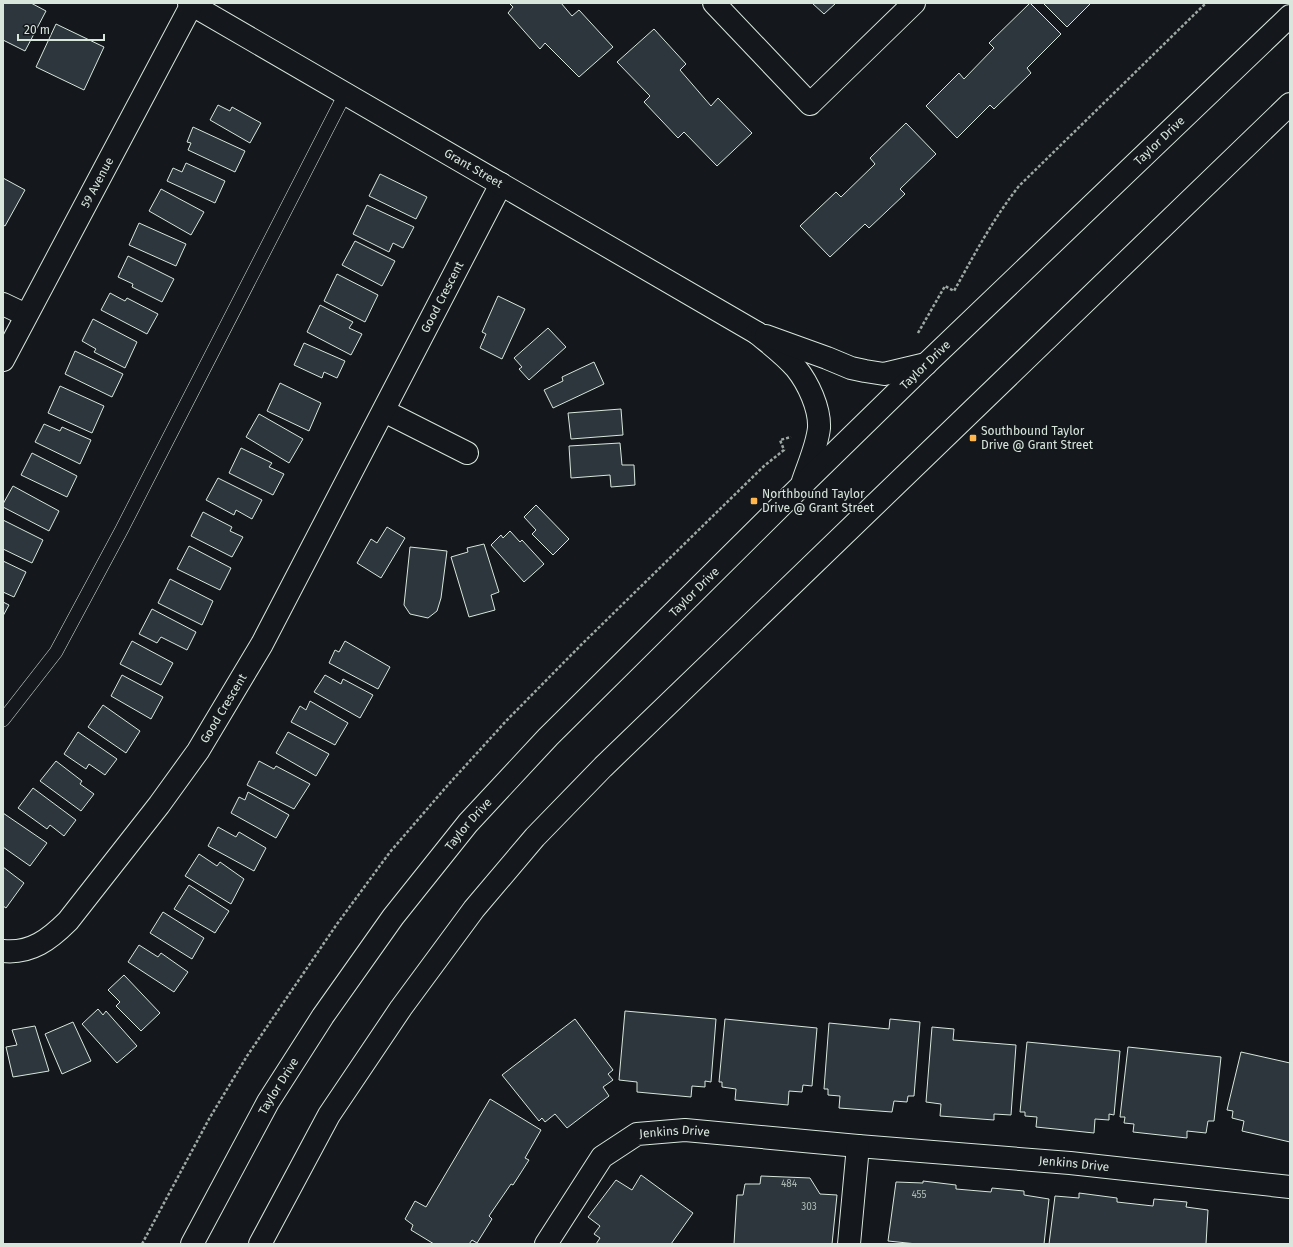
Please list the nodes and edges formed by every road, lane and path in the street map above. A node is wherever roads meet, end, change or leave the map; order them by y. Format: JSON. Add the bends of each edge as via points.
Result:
{"nodes":[{"id":1,"x":714,"y":3,"type":"edge"},
{"id":2,"x":914,"y":3,"type":"edge"},
{"id":3,"x":1206,"y":3,"type":"edge"},
{"id":4,"x":190,"y":4,"type":"edge"},
{"id":5,"x":1290,"y":16,"type":"edge"},
{"id":6,"x":345,"y":94,"type":"junction"},
{"id":7,"x":1290,"y":104,"type":"edge"},
{"id":8,"x":501,"y":184,"type":"junction"},
{"id":9,"x":3,"y":304,"type":"edge"},
{"id":10,"x":26,"y":315,"type":"junction"},
{"id":11,"x":757,"y":333,"type":"junction"},
{"id":12,"x":916,"y":337,"type":"dead end"},
{"id":13,"x":3,"y":360,"type":"edge"},
{"id":14,"x":926,"y":364,"type":"junction"},
{"id":15,"x":384,"y":411,"type":"junction"},
{"id":16,"x":467,"y":454,"type":"dead end"},
{"id":17,"x":800,"y":487,"type":"junction"},
{"id":18,"x":3,"y":720,"type":"edge"},
{"id":19,"x":3,"y":951,"type":"edge"},
{"id":20,"x":858,"y":1146,"type":"junction"},
{"id":21,"x":1290,"y":1187,"type":"edge"},
{"id":22,"x":192,"y":1244,"type":"edge"},
{"id":23,"x":260,"y":1244,"type":"edge"},
{"id":24,"x":546,"y":1244,"type":"edge"},
{"id":25,"x":849,"y":1244,"type":"edge"}],
"edges":[{"from":1,"to":2,"type":"main road","via":[[810,104]]},
{"from":3,"to":12,"type":"path","via":[[1018,186],[984,237],[954,291],[945,286]]},
{"from":4,"to":6,"type":"main road","name":"Grant Street"},
{"from":4,"to":10,"type":"main road","name":"59 Avenue"},
{"from":5,"to":14,"type":"main road","name":"Taylor Drive"},
{"from":6,"to":8,"type":"main road","name":"Grant Street"},
{"from":6,"to":18,"type":"lane","via":[[122,529],[56,652]]},
{"from":7,"to":23,"type":"main road","via":[[602,767],[535,837],[474,909],[401,1008],[329,1115]]},
{"from":8,"to":11,"type":"main road","name":"Grant Street"},
{"from":8,"to":15,"type":"main road","name":"Good Crescent"},
{"from":9,"to":10,"type":"main road"},
{"from":10,"to":13,"type":"main road","name":"59 Avenue"},
{"from":11,"to":14,"type":"main road","via":[[865,371],[884,374]]},
{"from":11,"to":17,"type":"main road","via":[[796,368],[811,393],[816,408],[819,430],[815,449]]},
{"from":14,"to":17,"type":"main road","name":"Taylor Drive"},
{"from":15,"to":16,"type":"main road"},
{"from":15,"to":19,"type":"main road","name":"Good Crescent","via":[[262,644],[198,751],[68,921],[40,945],[25,950]]},
{"from":17,"to":22,"type":"main road","name":"Taylor Drive","via":[[548,737],[468,823],[393,918],[323,1016],[268,1102]]},
{"from":20,"to":21,"type":"main road","name":"Jenkins Drive","via":[[1070,1163]]},
{"from":20,"to":24,"type":"main road","name":"Jenkins Drive","via":[[685,1130],[637,1134],[602,1157]]},
{"from":20,"to":25,"type":"main road"}]}
